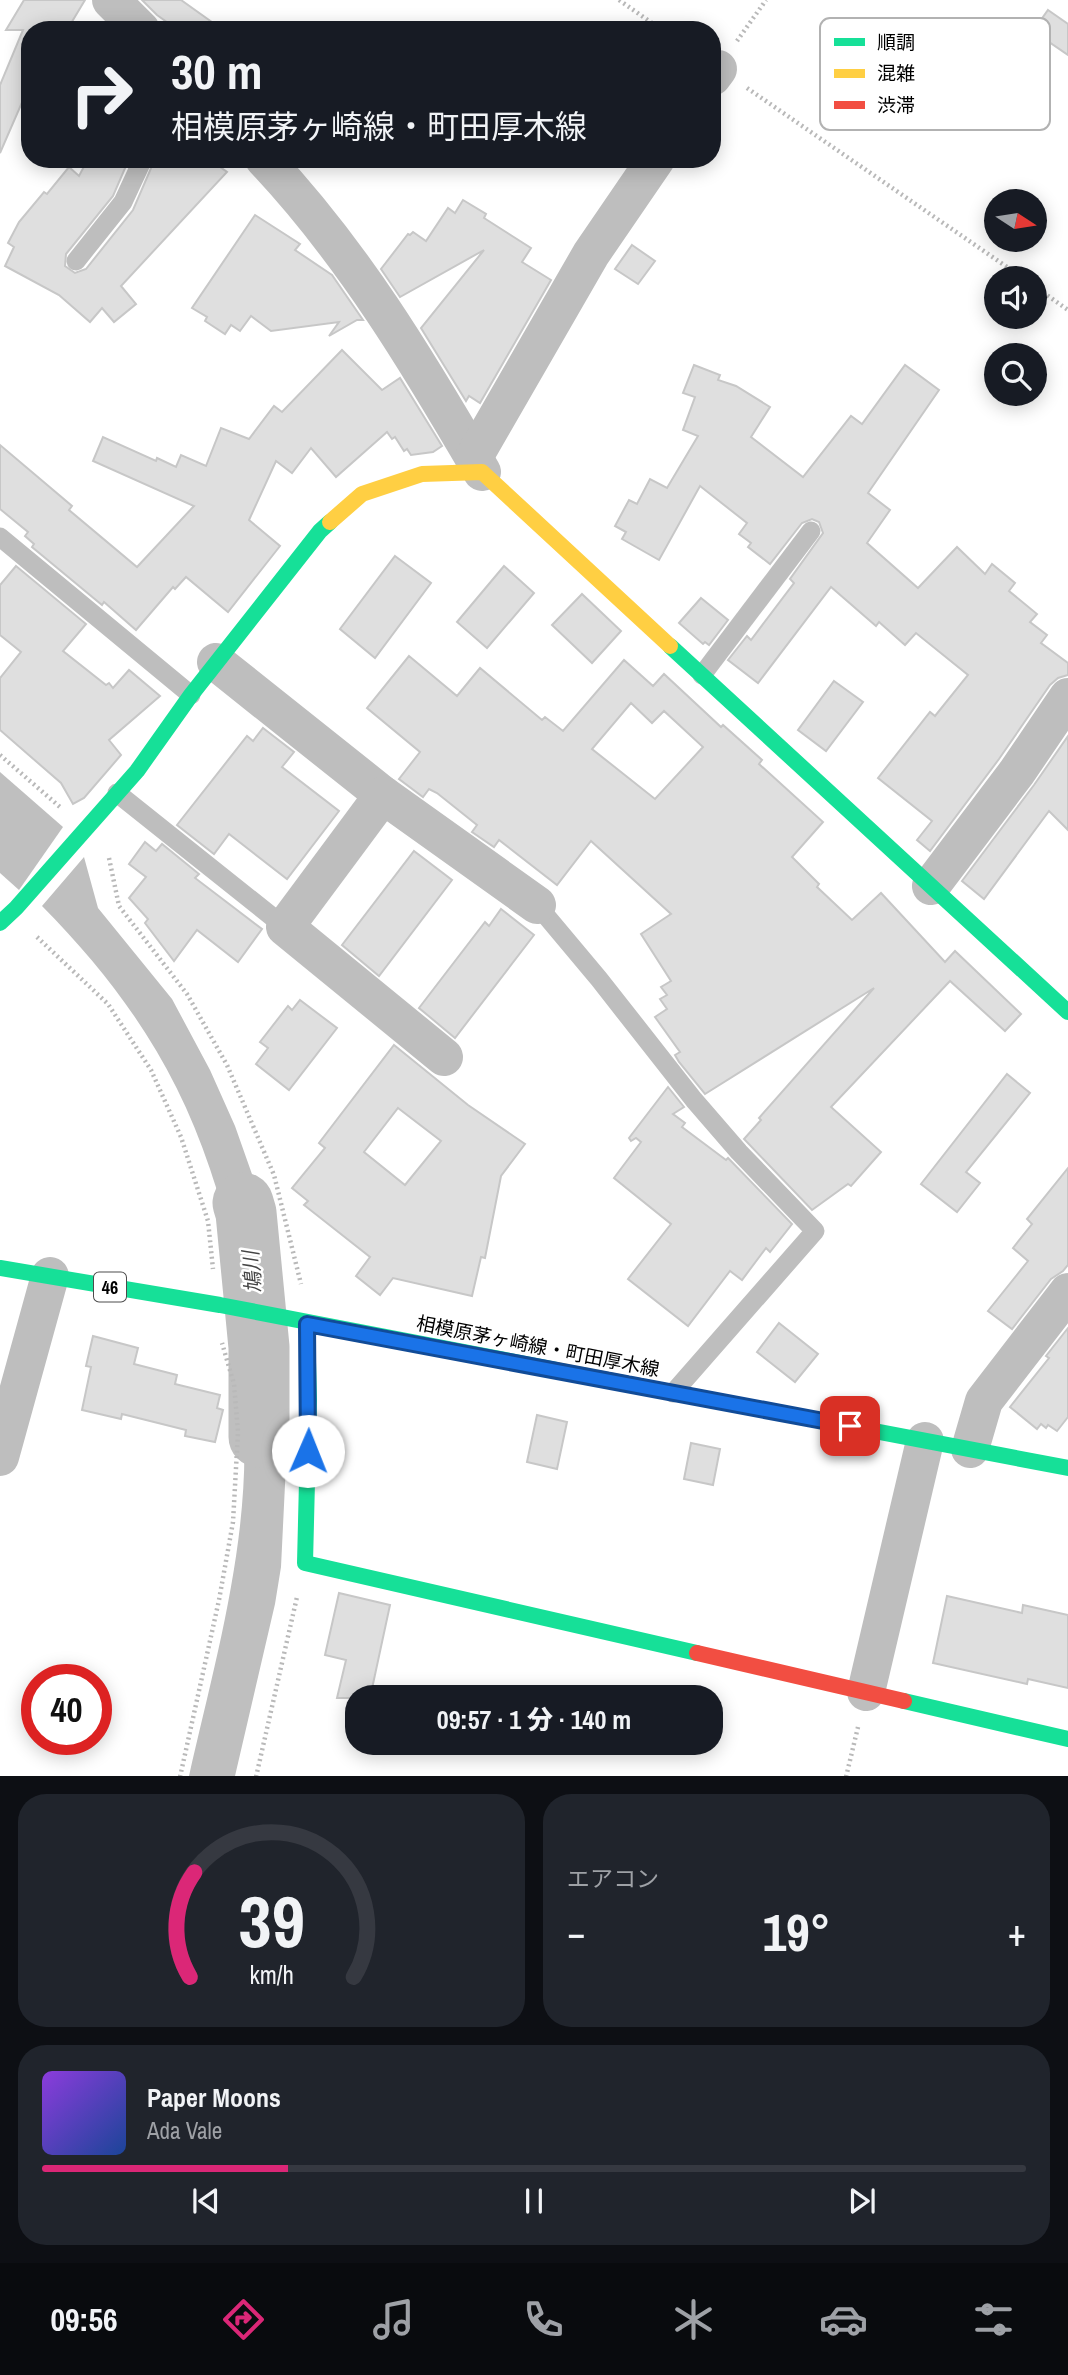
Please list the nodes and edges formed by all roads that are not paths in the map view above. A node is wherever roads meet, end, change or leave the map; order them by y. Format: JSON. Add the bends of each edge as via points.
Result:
{"nodes":[{"id":1,"x":111,"y":0,"type":"edge"},
{"id":2,"x":132,"y":21,"type":"edge"},
{"id":3,"x":139,"y":168,"type":"edge"},
{"id":4,"x":272,"y":168,"type":"edge"},
{"id":5,"x":650,"y":168,"type":"edge"},
{"id":6,"x":76,"y":261,"type":"dead end"},
{"id":7,"x":478,"y":464,"type":"junction"},
{"id":8,"x":811,"y":530,"type":"dead end"},
{"id":9,"x":0,"y":537,"type":"edge"},
{"id":10,"x":216,"y":662,"type":"junction"},
{"id":11,"x":702,"y":675,"type":"junction"},
{"id":12,"x":191,"y":695,"type":"junction"},
{"id":13,"x":1068,"y":697,"type":"edge"},
{"id":14,"x":117,"y":793,"type":"junction"},
{"id":15,"x":383,"y":795,"type":"junction"},
{"id":16,"x":931,"y":886,"type":"junction"},
{"id":17,"x":537,"y":905,"type":"joint"},
{"id":18,"x":9,"y":914,"type":"edge"},
{"id":19,"x":285,"y":927,"type":"junction"},
{"id":20,"x":1068,"y":1013,"type":"edge"},
{"id":21,"x":444,"y":1056,"type":"dead end"},
{"id":22,"x":0,"y":1268,"type":"edge"},
{"id":23,"x":50,"y":1276,"type":"junction"},
{"id":24,"x":1068,"y":1292,"type":"edge"},
{"id":25,"x":303,"y":1323,"type":"junction"},
{"id":26,"x":673,"y":1393,"type":"junction"},
{"id":27,"x":925,"y":1441,"type":"junction"},
{"id":28,"x":970,"y":1449,"type":"junction"},
{"id":29,"x":0,"y":1457,"type":"edge"},
{"id":30,"x":1068,"y":1468,"type":"edge"},
{"id":31,"x":866,"y":1692,"type":"junction"},
{"id":32,"x":1068,"y":1739,"type":"edge"}],
"edges":[{"from":1,"to":2,"type":"street"},
{"from":3,"to":6,"type":"lane","via":[[123,202]]},
{"from":4,"to":7,"type":"street","via":[[405,343]]},
{"from":5,"to":7,"type":"street","via":[[591,254]]},
{"from":7,"to":10,"type":"street","via":[[422,474],[362,494],[320,531]]},
{"from":7,"to":11,"type":"street"},
{"from":8,"to":11,"type":"lane"},
{"from":9,"to":12,"type":"lane"},
{"from":10,"to":12,"type":"street"},
{"from":10,"to":15,"type":"street"},
{"from":11,"to":16,"type":"street"},
{"from":12,"to":14,"type":"street"},
{"from":13,"to":16,"type":"street"},
{"from":14,"to":18,"type":"street"},
{"from":14,"to":19,"type":"lane"},
{"from":15,"to":17,"type":"street"},
{"from":15,"to":19,"type":"street"},
{"from":16,"to":20,"type":"street"},
{"from":17,"to":26,"type":"lane","via":[[694,1100],[815,1231]]},
{"from":19,"to":21,"type":"street"},
{"from":22,"to":23,"type":"street","name":"相模原茅ヶ崎線・町田厚木線","number":"46"},
{"from":23,"to":25,"type":"street","name":"相模原茅ヶ崎線・町田厚木線","number":"46"},
{"from":23,"to":29,"type":"street"},
{"from":24,"to":28,"type":"street","via":[[984,1401]]},
{"from":25,"to":26,"type":"street","name":"相模原茅ヶ崎線・町田厚木線","number":"46"},
{"from":25,"to":31,"type":"street","via":[[309,1400],[305,1563]]},
{"from":26,"to":27,"type":"street","name":"相模原茅ヶ崎線・町田厚木線","number":"46"},
{"from":27,"to":28,"type":"street","name":"相模原茅ヶ崎線・町田厚木線","number":"46"},
{"from":27,"to":31,"type":"street"},
{"from":28,"to":30,"type":"street","name":"相模原茅ヶ崎線・町田厚木線","number":"46"},
{"from":31,"to":32,"type":"street"}]}
